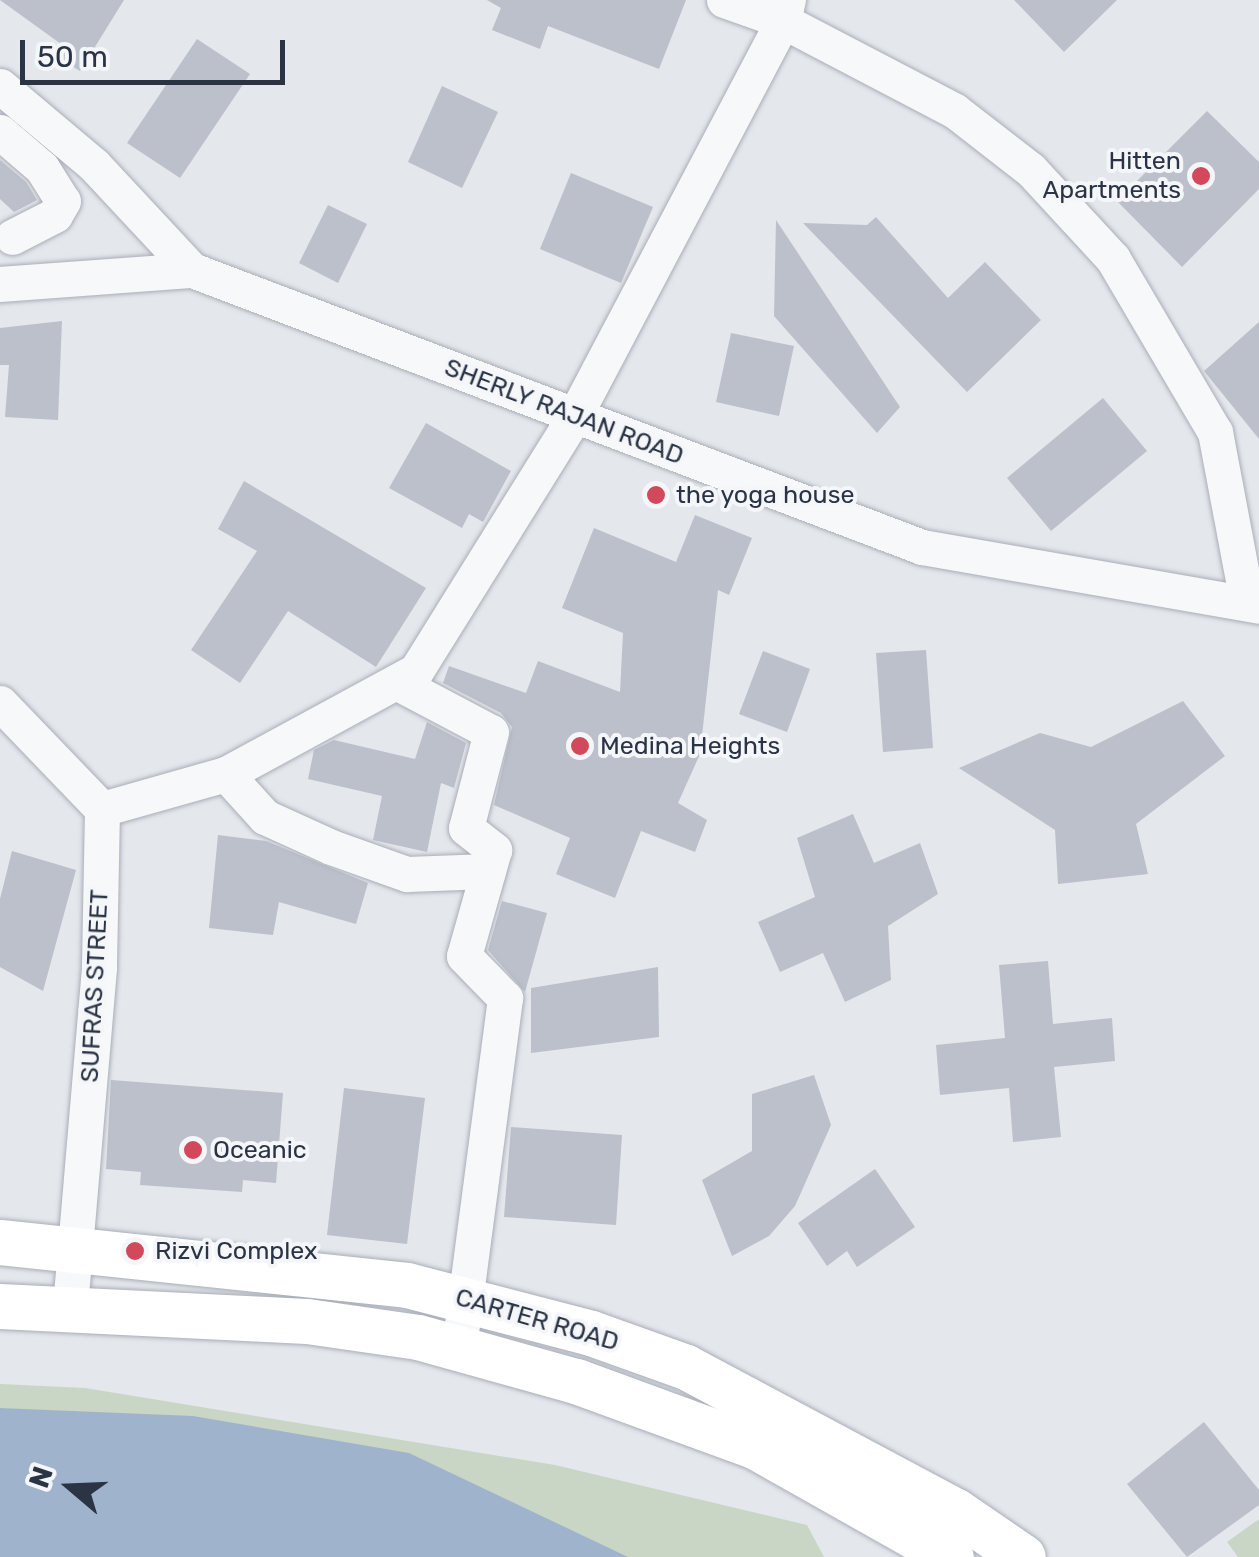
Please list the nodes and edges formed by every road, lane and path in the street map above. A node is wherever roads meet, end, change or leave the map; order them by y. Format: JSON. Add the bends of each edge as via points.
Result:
{"nodes":[{"id":1,"x":724,"y":0,"type":"edge"},
{"id":2,"x":786,"y":11,"type":"edge"},
{"id":3,"x":12,"y":95,"type":"edge"},
{"id":4,"x":1,"y":134,"type":"edge"},
{"id":5,"x":94,"y":165,"type":"junction"},
{"id":6,"x":61,"y":194,"type":"junction"},
{"id":7,"x":6,"y":228,"type":"edge"},
{"id":8,"x":192,"y":270,"type":"junction"},
{"id":9,"x":16,"y":283,"type":"edge"},
{"id":10,"x":574,"y":417,"type":"junction"},
{"id":11,"x":1255,"y":595,"type":"edge"},
{"id":12,"x":396,"y":682,"type":"junction"},
{"id":13,"x":0,"y":703,"type":"edge"},
{"id":14,"x":226,"y":774,"type":"junction"},
{"id":15,"x":102,"y":809,"type":"junction"},
{"id":16,"x":488,"y":871,"type":"junction"},
{"id":17,"x":0,"y":1242,"type":"edge"},
{"id":18,"x":76,"y":1245,"type":"junction"},
{"id":19,"x":469,"y":1300,"type":"junction"},
{"id":20,"x":0,"y":1306,"type":"edge"},
{"id":21,"x":70,"y":1309,"type":"junction"},
{"id":22,"x":459,"y":1348,"type":"junction"},
{"id":23,"x":951,"y":1557,"type":"edge"},
{"id":24,"x":1023,"y":1557,"type":"edge"}],
"edges":[{"from":1,"to":2,"type":"street"},
{"from":2,"to":10,"type":"street"},
{"from":2,"to":11,"type":"street","via":[[955,110],[1031,170],[1113,259],[1215,432]]},
{"from":3,"to":4,"type":"street"},
{"from":3,"to":5,"type":"street","name":"SHERLY RAJAN ROAD"},
{"from":4,"to":6,"type":"street"},
{"from":5,"to":6,"type":"street"},
{"from":5,"to":8,"type":"street","name":"SHERLY RAJAN ROAD"},
{"from":6,"to":7,"type":"street","via":[[56,215]]},
{"from":7,"to":9,"type":"street"},
{"from":8,"to":9,"type":"street"},
{"from":8,"to":10,"type":"street","name":"SHERLY RAJAN ROAD"},
{"from":10,"to":11,"type":"street","name":"SHERLY RAJAN ROAD","via":[[922,546]]},
{"from":10,"to":12,"type":"street","via":[[416,671]]},
{"from":12,"to":14,"type":"street"},
{"from":12,"to":16,"type":"street","via":[[491,732],[466,828],[494,850]]},
{"from":13,"to":15,"type":"street"},
{"from":14,"to":15,"type":"street"},
{"from":14,"to":16,"type":"street","via":[[264,817],[331,847],[408,874]]},
{"from":15,"to":18,"type":"street","name":"SUFRAS STREET","via":[[100,968]]},
{"from":16,"to":19,"type":"street","via":[[464,956],[505,998]]},
{"from":17,"to":18,"type":"main road","name":"CARTER ROAD"},
{"from":18,"to":19,"type":"main road","name":"CARTER ROAD","via":[[407,1285]]},
{"from":18,"to":21,"type":"street","name":"SUFRAS STREET"},
{"from":19,"to":22,"type":"street"},
{"from":19,"to":24,"type":"main road","name":"CARTER ROAD","via":[[686,1367],[956,1511]]},
{"from":20,"to":21,"type":"main road","name":"CARTER ROAD"},
{"from":21,"to":22,"type":"main road","name":"CARTER ROAD","via":[[306,1321]]},
{"from":22,"to":23,"type":"main road","name":"CARTER ROAD","via":[[576,1381],[754,1446]]}]}
